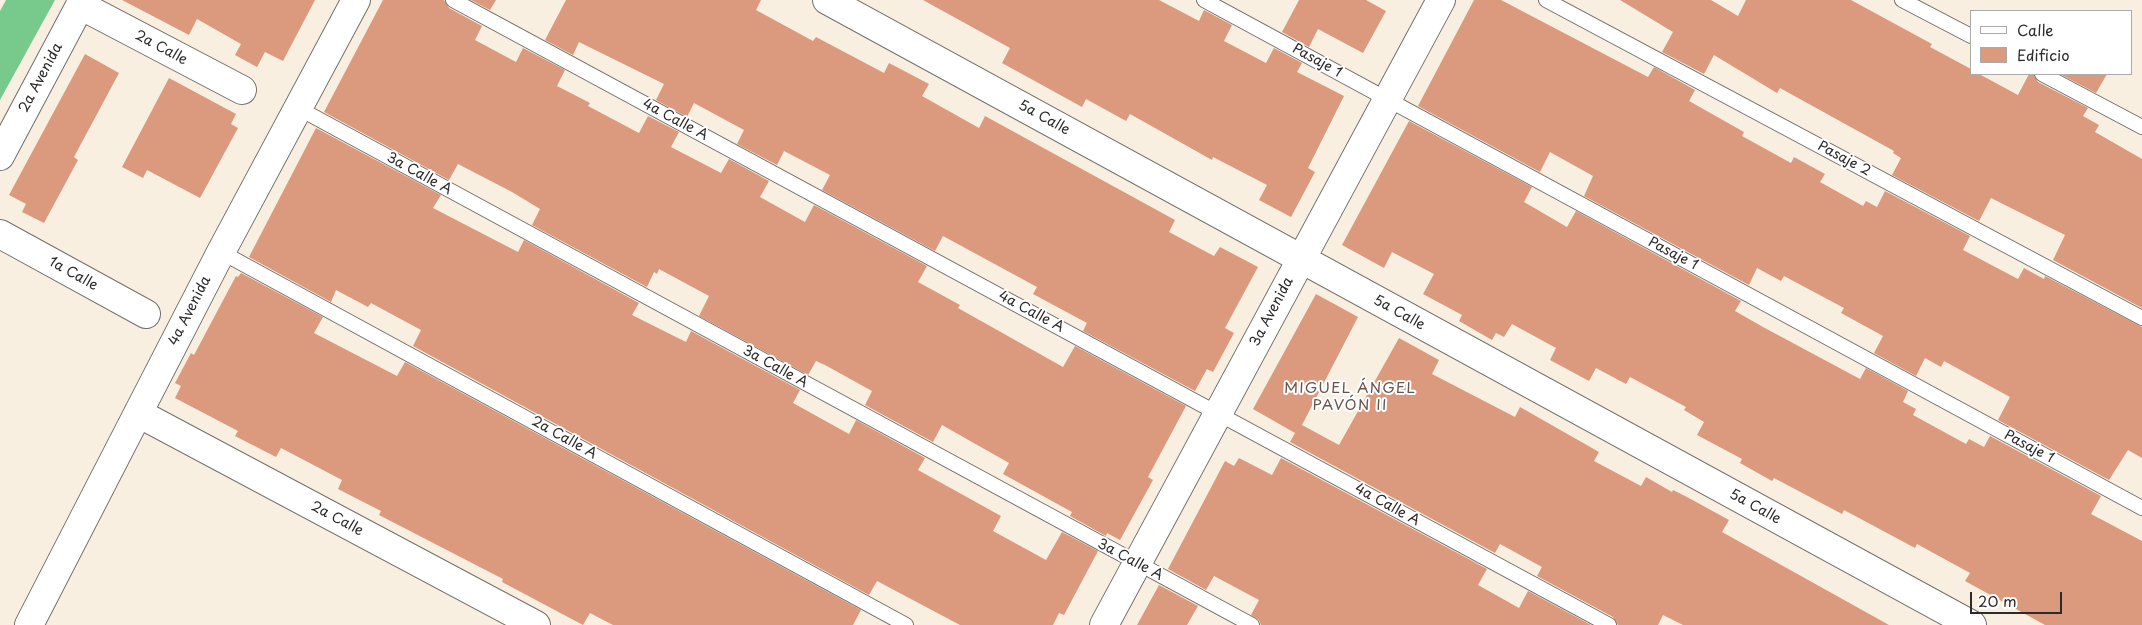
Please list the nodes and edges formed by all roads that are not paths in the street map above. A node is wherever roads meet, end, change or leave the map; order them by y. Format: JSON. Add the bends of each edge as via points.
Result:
{"nodes":[{"id":1,"x":356,"y":0,"type":"edge"},
{"id":2,"x":453,"y":0,"type":"edge"},
{"id":3,"x":827,"y":0,"type":"edge"},
{"id":4,"x":1204,"y":0,"type":"edge"},
{"id":5,"x":1441,"y":0,"type":"edge"},
{"id":6,"x":1546,"y":0,"type":"edge"},
{"id":7,"x":1902,"y":0,"type":"edge"},
{"id":8,"x":81,"y":3,"type":"edge"},
{"id":9,"x":1970,"y":35,"type":"edge"},
{"id":10,"x":2044,"y":75,"type":"edge"},
{"id":11,"x":242,"y":90,"type":"dead end"},
{"id":12,"x":1387,"y":100,"type":"junction"},
{"id":13,"x":298,"y":108,"type":"junction"},
{"id":14,"x":2142,"y":127,"type":"edge"},
{"id":15,"x":0,"y":156,"type":"edge"},
{"id":16,"x":0,"y":234,"type":"edge"},
{"id":17,"x":221,"y":252,"type":"junction"},
{"id":18,"x":1301,"y":259,"type":"junction"},
{"id":19,"x":146,"y":314,"type":"dead end"},
{"id":20,"x":2142,"y":318,"type":"edge"},
{"id":21,"x":138,"y":413,"type":"junction"},
{"id":22,"x":1218,"y":413,"type":"junction"},
{"id":23,"x":2142,"y":508,"type":"edge"},
{"id":24,"x":1137,"y":564,"type":"junction"},
{"id":25,"x":29,"y":625,"type":"edge"},
{"id":26,"x":536,"y":625,"type":"edge"},
{"id":27,"x":906,"y":625,"type":"edge"},
{"id":28,"x":1104,"y":625,"type":"edge"},
{"id":29,"x":1252,"y":625,"type":"edge"},
{"id":30,"x":1609,"y":625,"type":"edge"},
{"id":31,"x":1972,"y":625,"type":"edge"}],
"edges":[{"from":1,"to":13,"type":"street","name":"4a Avenida"},
{"from":2,"to":22,"type":"lane","name":"4a Calle A"},
{"from":3,"to":18,"type":"street","name":"5a Calle"},
{"from":4,"to":12,"type":"lane","name":"Pasaje 1"},
{"from":5,"to":12,"type":"street","name":"3a Avenida"},
{"from":6,"to":20,"type":"lane","name":"Pasaje 2"},
{"from":7,"to":9,"type":"lane"},
{"from":8,"to":11,"type":"street","name":"2a Calle"},
{"from":8,"to":15,"type":"street","name":"2a Avenida"},
{"from":10,"to":14,"type":"lane"},
{"from":12,"to":18,"type":"street","name":"3a Avenida"},
{"from":12,"to":23,"type":"lane","name":"Pasaje 1"},
{"from":13,"to":17,"type":"street","name":"4a Avenida"},
{"from":13,"to":24,"type":"lane","name":"3a Calle A"},
{"from":16,"to":19,"type":"street","name":"1a Calle"},
{"from":17,"to":21,"type":"street","name":"4a Avenida"},
{"from":17,"to":27,"type":"lane","name":"2a Calle A"},
{"from":18,"to":22,"type":"street","name":"3a Avenida"},
{"from":18,"to":31,"type":"street","name":"5a Calle"},
{"from":21,"to":25,"type":"street","name":"4a Avenida"},
{"from":21,"to":26,"type":"street","name":"2a Calle"},
{"from":22,"to":24,"type":"street","name":"3a Avenida"},
{"from":22,"to":30,"type":"lane","name":"4a Calle A"},
{"from":24,"to":28,"type":"street","name":"3a Avenida"},
{"from":24,"to":29,"type":"lane","name":"3a Calle A"}]}
